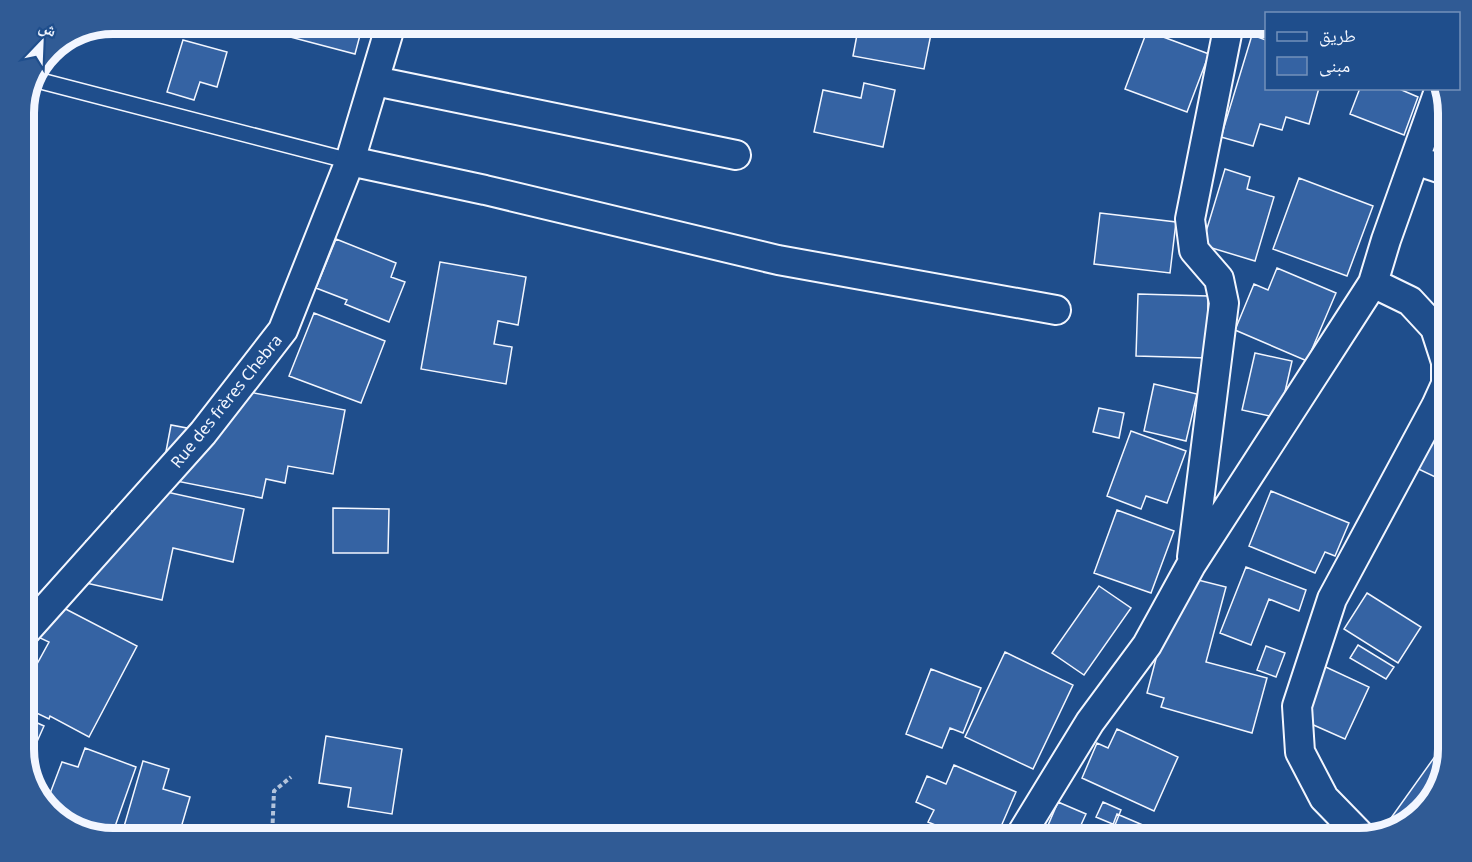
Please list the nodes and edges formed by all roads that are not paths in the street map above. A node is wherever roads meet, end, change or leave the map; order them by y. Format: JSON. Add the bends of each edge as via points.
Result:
{"nodes":[{"id":1,"x":388,"y":35,"type":"edge"},
{"id":2,"x":1227,"y":35,"type":"edge"},
{"id":3,"x":42,"y":81,"type":"edge"},
{"id":4,"x":375,"y":81,"type":"junction"},
{"id":5,"x":1436,"y":100,"type":"edge"},
{"id":6,"x":736,"y":155,"type":"dead end"},
{"id":7,"x":1414,"y":160,"type":"junction"},
{"id":8,"x":350,"y":161,"type":"junction"},
{"id":9,"x":1437,"y":167,"type":"edge"},
{"id":10,"x":1374,"y":283,"type":"junction"},
{"id":11,"x":1056,"y":310,"type":"dead end"},
{"id":12,"x":1437,"y":338,"type":"edge"},
{"id":13,"x":1437,"y":403,"type":"edge"},
{"id":14,"x":1191,"y":565,"type":"junction"},
{"id":15,"x":35,"y":621,"type":"edge"},
{"id":16,"x":1026,"y":828,"type":"edge"},
{"id":17,"x":1353,"y":828,"type":"edge"}],
"edges":[{"from":1,"to":4,"type":"street","name":"Rue des frères Chebra"},
{"from":2,"to":14,"type":"street","via":[[1190,219],[1194,250],[1220,279],[1224,303]]},
{"from":3,"to":8,"type":"lane"},
{"from":4,"to":6,"type":"street"},
{"from":4,"to":8,"type":"street","name":"Rue des frères Chebra"},
{"from":5,"to":7,"type":"street"},
{"from":7,"to":9,"type":"street"},
{"from":7,"to":10,"type":"street"},
{"from":8,"to":11,"type":"street","via":[[778,260]]},
{"from":8,"to":15,"type":"street","name":"Rue des frères Chebra","via":[[283,330],[203,433]]},
{"from":10,"to":12,"type":"street","via":[[1410,302],[1434,328]]},
{"from":10,"to":14,"type":"street"},
{"from":13,"to":17,"type":"street","via":[[1332,599],[1297,706],[1300,752],[1324,798]]},
{"from":14,"to":16,"type":"street","via":[[1147,645],[1090,722]]}]}
